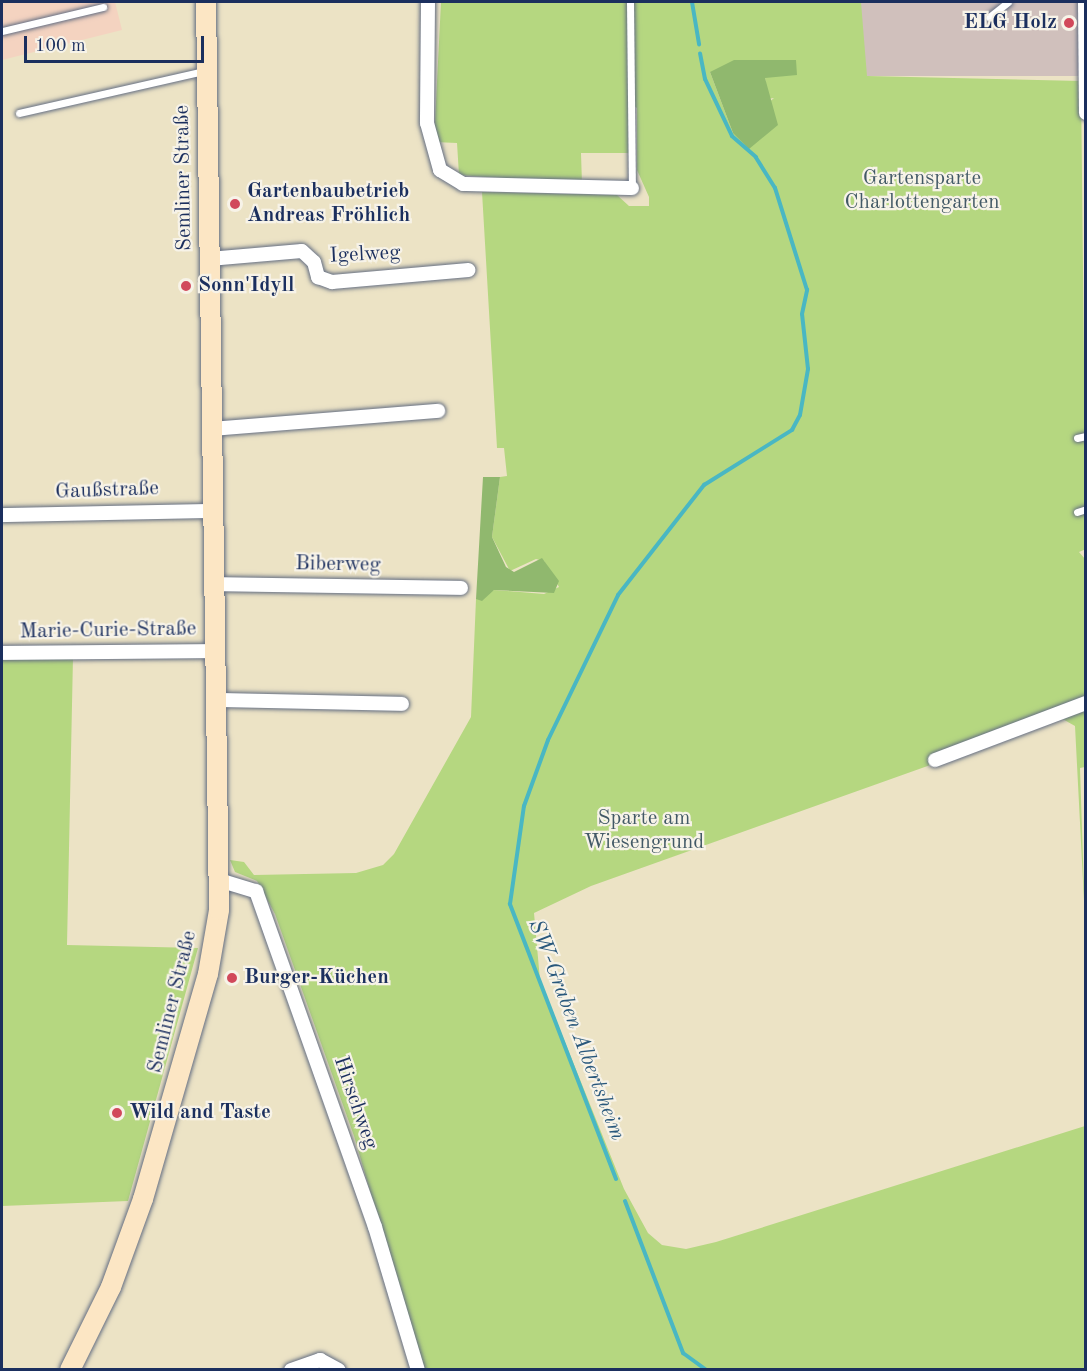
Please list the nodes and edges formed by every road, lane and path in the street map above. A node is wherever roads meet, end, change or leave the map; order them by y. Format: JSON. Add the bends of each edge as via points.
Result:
{"nodes":[{"id":1,"x":206,"y":2,"type":"edge"},
{"id":2,"x":428,"y":2,"type":"edge"},
{"id":3,"x":630,"y":2,"type":"edge"},
{"id":4,"x":1008,"y":2,"type":"edge"},
{"id":5,"x":1085,"y":2,"type":"edge"},
{"id":6,"x":104,"y":7,"type":"dead end"},
{"id":7,"x":989,"y":17,"type":"dead end"},
{"id":8,"x":2,"y":31,"type":"edge"},
{"id":9,"x":207,"y":71,"type":"junction"},
{"id":10,"x":19,"y":113,"type":"dead end"},
{"id":11,"x":1086,"y":113,"type":"edge"},
{"id":12,"x":632,"y":188,"type":"joint"},
{"id":13,"x":209,"y":259,"type":"junction"},
{"id":14,"x":468,"y":270,"type":"dead end"},
{"id":15,"x":438,"y":411,"type":"dead end"},
{"id":16,"x":212,"y":429,"type":"junction"},
{"id":17,"x":1086,"y":436,"type":"edge"},
{"id":18,"x":1077,"y":438,"type":"dead end"},
{"id":19,"x":1086,"y":509,"type":"edge"},
{"id":20,"x":213,"y":511,"type":"junction"},
{"id":21,"x":1077,"y":512,"type":"dead end"},
{"id":22,"x":2,"y":515,"type":"edge"},
{"id":23,"x":214,"y":584,"type":"junction"},
{"id":24,"x":461,"y":588,"type":"dead end"},
{"id":25,"x":215,"y":651,"type":"junction"},
{"id":26,"x":2,"y":654,"type":"edge"},
{"id":27,"x":216,"y":700,"type":"junction"},
{"id":28,"x":1086,"y":703,"type":"edge"},
{"id":29,"x":402,"y":704,"type":"dead end"},
{"id":30,"x":935,"y":760,"type":"dead end"},
{"id":31,"x":219,"y":880,"type":"junction"},
{"id":32,"x":69,"y":1370,"type":"edge"},
{"id":33,"x":291,"y":1370,"type":"edge"},
{"id":34,"x":339,"y":1370,"type":"edge"},
{"id":35,"x":418,"y":1370,"type":"edge"}],
"edges":[{"from":1,"to":9,"type":"street","name":"Semliner Straße"},
{"from":2,"to":12,"type":"street","via":[[427,123],[440,170],[464,183]]},
{"from":3,"to":12,"type":"lane"},
{"from":4,"to":7,"type":"lane"},
{"from":5,"to":11,"type":"street"},
{"from":6,"to":8,"type":"lane"},
{"from":9,"to":10,"type":"lane","name":"Semliner Straße"},
{"from":9,"to":13,"type":"street","name":"Semliner Straße"},
{"from":13,"to":14,"type":"street","name":"Igelweg","via":[[302,251],[314,262],[318,277],[332,282]]},
{"from":13,"to":16,"type":"street","name":"Semliner Straße"},
{"from":15,"to":16,"type":"street"},
{"from":16,"to":20,"type":"street","name":"Semliner Straße"},
{"from":17,"to":18,"type":"lane"},
{"from":19,"to":21,"type":"lane"},
{"from":20,"to":22,"type":"street","name":"Gaußstraße"},
{"from":20,"to":23,"type":"street","name":"Semliner Straße"},
{"from":23,"to":24,"type":"street","name":"Biberweg"},
{"from":23,"to":25,"type":"street","name":"Semliner Straße"},
{"from":25,"to":26,"type":"street","name":"Marie-Curie-Straße"},
{"from":25,"to":27,"type":"street","name":"Semliner Straße"},
{"from":27,"to":29,"type":"street"},
{"from":27,"to":31,"type":"street","name":"Semliner Straße"},
{"from":28,"to":30,"type":"street"},
{"from":31,"to":32,"type":"street","name":"Semliner Straße","via":[[214,947],[153,1166],[111,1287]]},
{"from":31,"to":35,"type":"street","name":"Hirschweg","via":[[256,891],[360,1183]]},
{"from":33,"to":34,"type":"street","via":[[320,1360]]}]}
